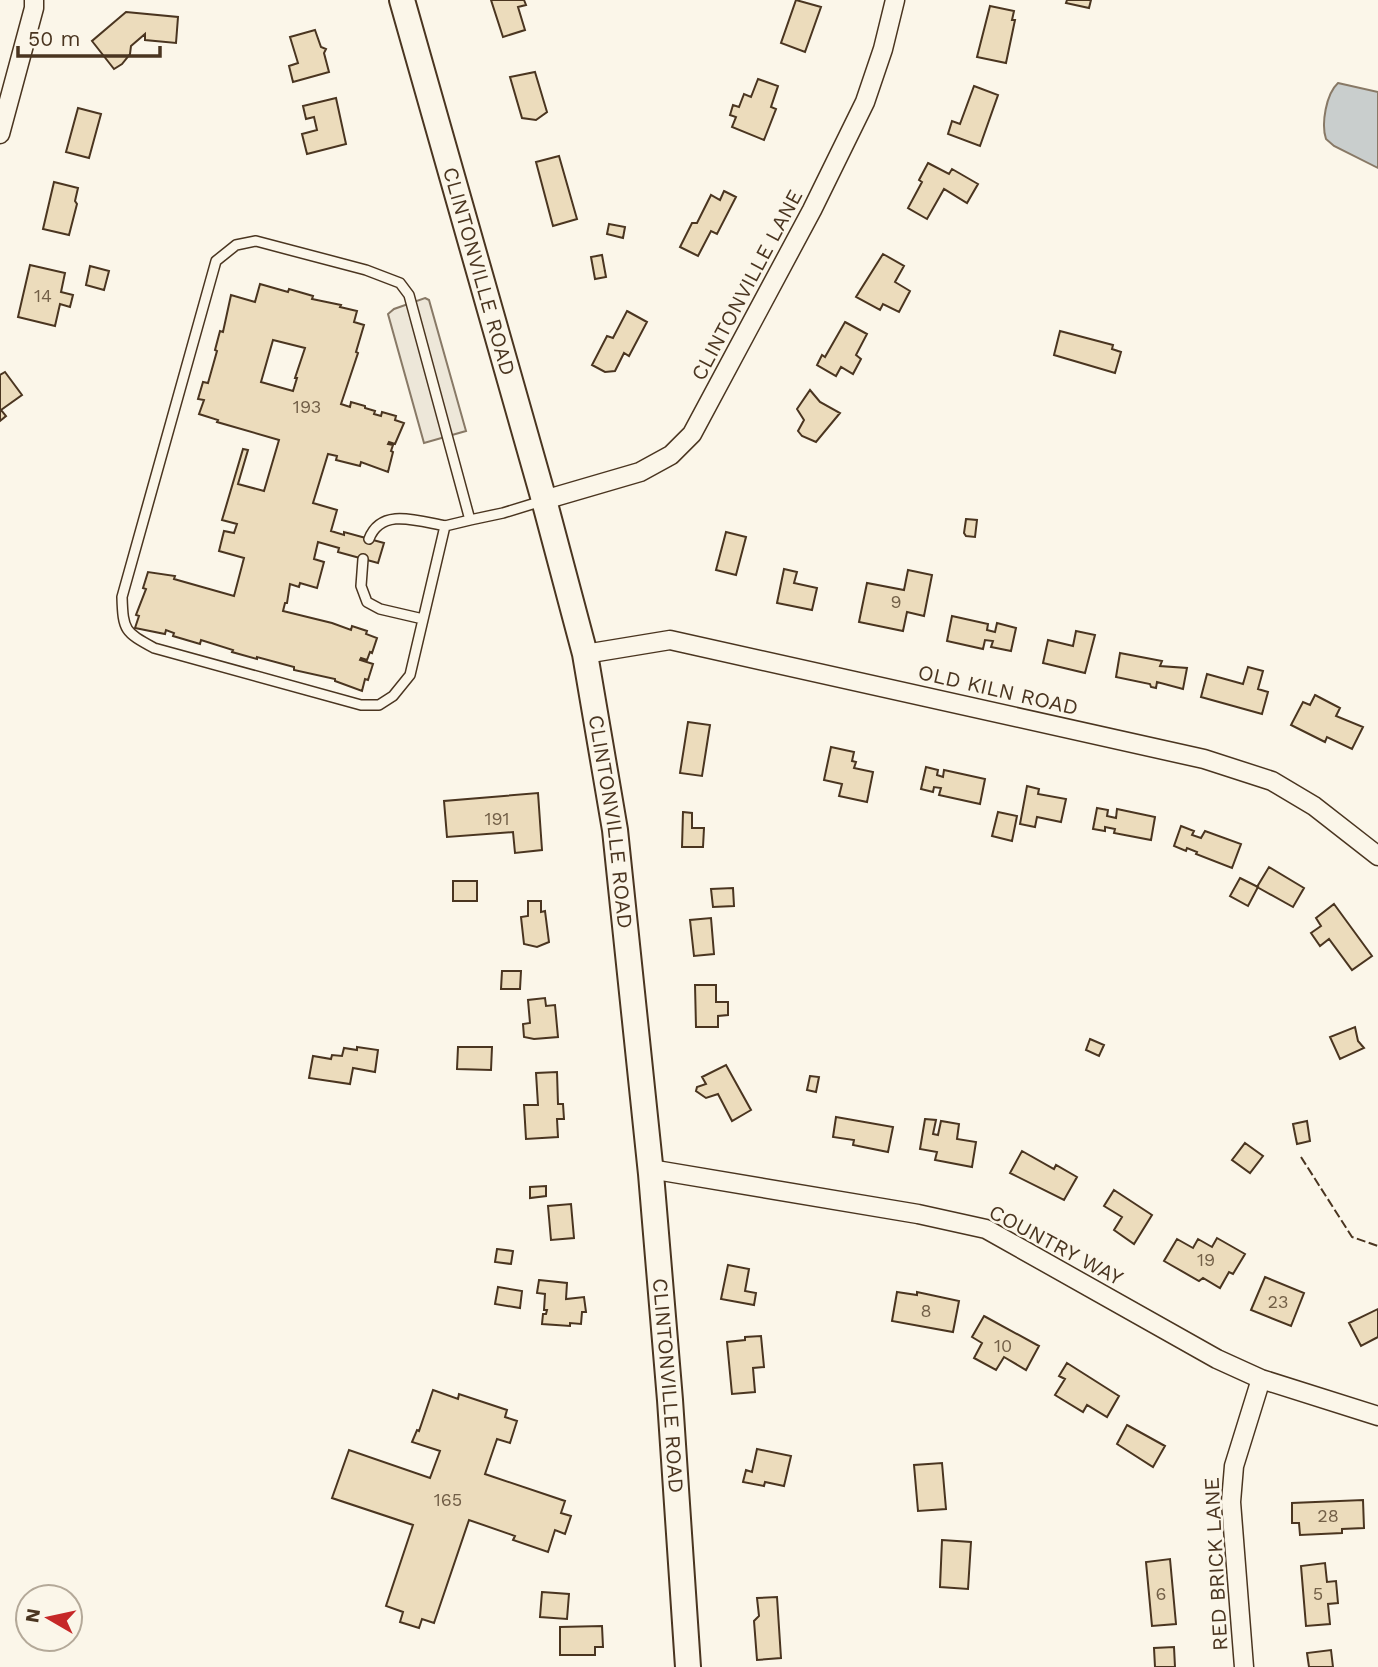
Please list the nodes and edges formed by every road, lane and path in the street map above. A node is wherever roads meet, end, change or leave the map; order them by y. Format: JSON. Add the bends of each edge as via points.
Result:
{"nodes":[{"id":1,"x":34,"y":0,"type":"edge"},
{"id":2,"x":402,"y":0,"type":"edge"},
{"id":3,"x":895,"y":0,"type":"edge"},
{"id":4,"x":0,"y":134,"type":"edge"},
{"id":5,"x":544,"y":500,"type":"junction"},
{"id":6,"x":470,"y":520,"type":"junction"},
{"id":7,"x":445,"y":526,"type":"junction"},
{"id":8,"x":369,"y":539,"type":"dead end"},
{"id":9,"x":363,"y":559,"type":"dead end"},
{"id":10,"x":423,"y":619,"type":"junction"},
{"id":11,"x":585,"y":654,"type":"junction"},
{"id":12,"x":1378,"y":856,"type":"edge"},
{"id":13,"x":650,"y":1169,"type":"junction"},
{"id":14,"x":1261,"y":1379,"type":"junction"},
{"id":15,"x":1378,"y":1416,"type":"edge"},
{"id":16,"x":688,"y":1667,"type":"edge"},
{"id":17,"x":1244,"y":1667,"type":"edge"}],
"edges":[{"from":1,"to":4,"type":"street"},
{"from":2,"to":5,"type":"main road","name":"CLINTONVILLE ROAD"},
{"from":3,"to":5,"type":"street","name":"CLINTONVILLE LANE","via":[[865,102],[692,434],[671,454],[640,472]]},
{"from":5,"to":6,"type":"lane"},
{"from":5,"to":11,"type":"main road","name":"CLINTONVILLE ROAD"},
{"from":6,"to":7,"type":"lane"},
{"from":6,"to":10,"type":"lane","via":[[409,295],[400,283],[256,241],[236,245],[216,261],[122,597],[123,622],[131,635],[154,648],[360,705],[379,705],[410,675]]},
{"from":7,"to":8,"type":"lane","via":[[403,519],[384,521],[373,527]]},
{"from":7,"to":10,"type":"lane"},
{"from":9,"to":10,"type":"lane","via":[[361,586],[367,602]]},
{"from":11,"to":12,"type":"street","name":"OLD KILN ROAD","via":[[670,640],[1204,758],[1272,781],[1314,806]]},
{"from":11,"to":13,"type":"main road","name":"CLINTONVILLE ROAD","via":[[615,830]]},
{"from":13,"to":14,"type":"street","name":"COUNTRY WAY","via":[[986,1229],[1217,1359]]},
{"from":13,"to":16,"type":"main road","name":"CLINTONVILLE ROAD"},
{"from":14,"to":15,"type":"street","name":"COUNTRY WAY"},
{"from":14,"to":17,"type":"street","name":"RED BRICK LANE","via":[[1234,1466],[1231,1502]]}]}
